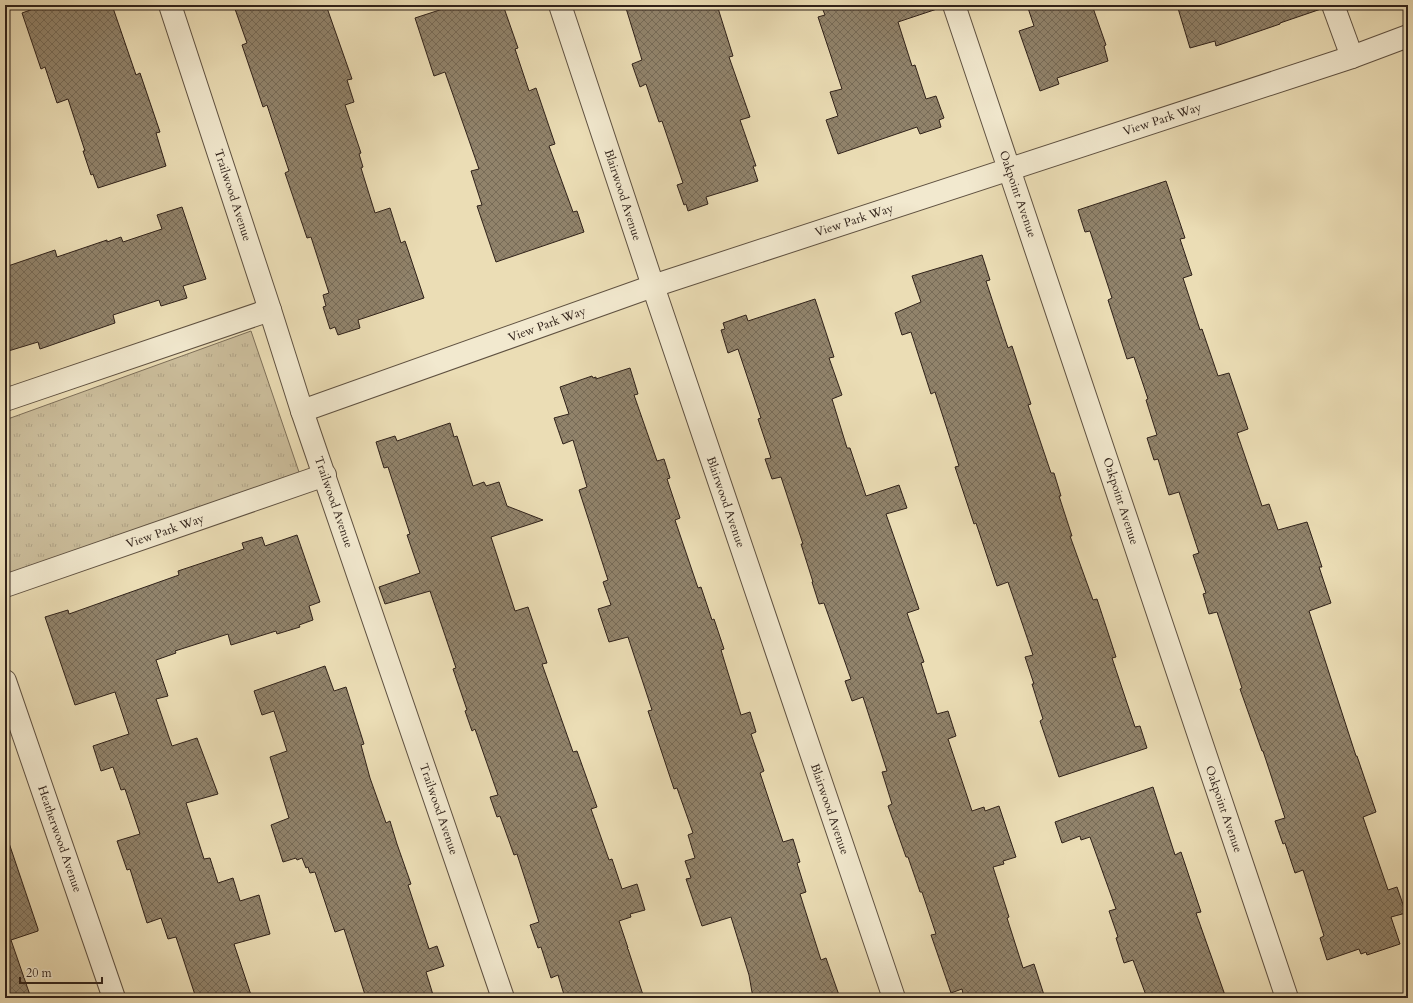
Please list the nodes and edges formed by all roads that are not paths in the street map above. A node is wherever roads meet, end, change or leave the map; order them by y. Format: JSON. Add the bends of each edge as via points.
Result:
{"nodes":[{"id":1,"x":170,"y":5,"type":"edge"},
{"id":2,"x":560,"y":5,"type":"edge"},
{"id":3,"x":954,"y":5,"type":"edge"},
{"id":4,"x":1333,"y":5,"type":"edge"},
{"id":5,"x":1408,"y":36,"type":"edge"},
{"id":6,"x":1352,"y":57,"type":"junction"},
{"id":7,"x":1009,"y":169,"type":"junction"},
{"id":8,"x":653,"y":286,"type":"junction"},
{"id":9,"x":270,"y":310,"type":"junction"},
{"id":10,"x":5,"y":400,"type":"edge"},
{"id":11,"x":302,"y":411,"type":"junction"},
{"id":12,"x":325,"y":475,"type":"junction"},
{"id":13,"x":5,"y":586,"type":"edge"},
{"id":14,"x":5,"y":681,"type":"edge"},
{"id":15,"x":114,"y":998,"type":"edge"},
{"id":16,"x":503,"y":998,"type":"edge"},
{"id":17,"x":894,"y":998,"type":"edge"},
{"id":18,"x":1287,"y":998,"type":"edge"}],
"edges":[{"from":1,"to":9,"type":"street","name":"Trailwood Avenue"},
{"from":2,"to":8,"type":"street","name":"Blairwood Avenue"},
{"from":3,"to":7,"type":"street","name":"Oakpoint Avenue"},
{"from":4,"to":6,"type":"street"},
{"from":5,"to":6,"type":"street","name":"View Park Way"},
{"from":6,"to":7,"type":"street","name":"View Park Way"},
{"from":7,"to":8,"type":"street","name":"View Park Way"},
{"from":7,"to":18,"type":"street","name":"Oakpoint Avenue"},
{"from":8,"to":11,"type":"street","name":"View Park Way"},
{"from":8,"to":17,"type":"street","name":"Blairwood Avenue"},
{"from":9,"to":10,"type":"street"},
{"from":9,"to":11,"type":"street","name":"Trailwood Avenue"},
{"from":11,"to":12,"type":"street","name":"Trailwood Avenue"},
{"from":12,"to":13,"type":"street","name":"View Park Way"},
{"from":12,"to":16,"type":"street","name":"Trailwood Avenue"},
{"from":14,"to":15,"type":"street","name":"Heatherwood Avenue"}]}
